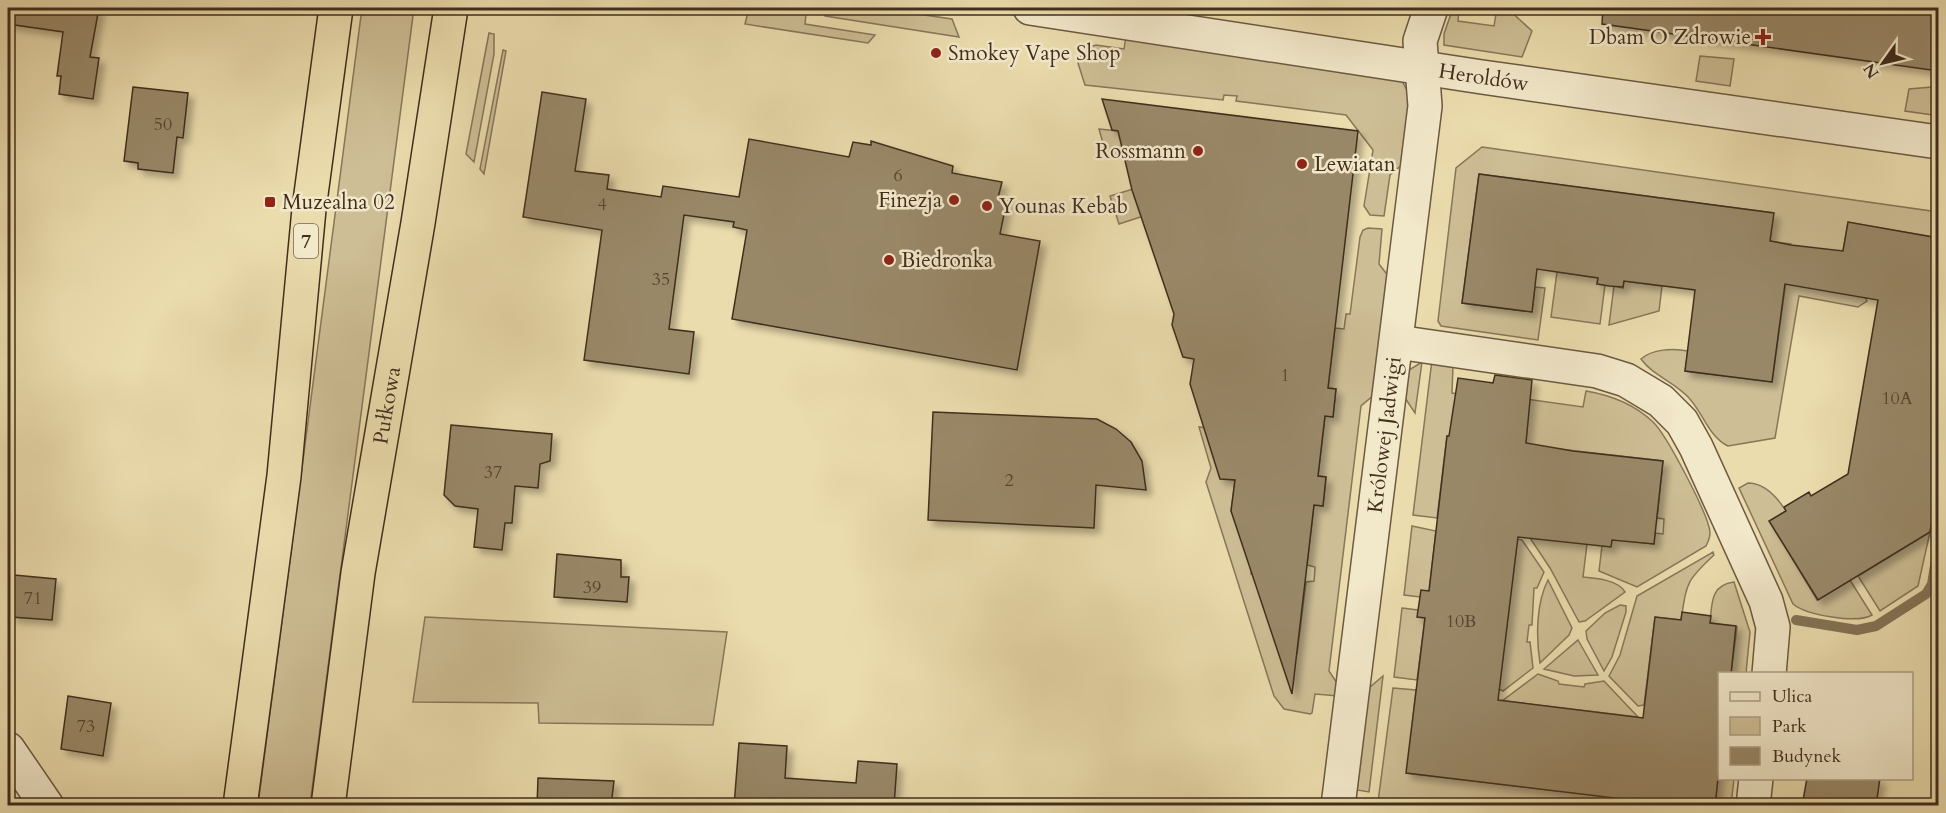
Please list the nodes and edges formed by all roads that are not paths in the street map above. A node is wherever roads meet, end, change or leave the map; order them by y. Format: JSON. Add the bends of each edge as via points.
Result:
{"nodes":[{"id":1,"x":336,"y":8,"type":"edge"},
{"id":2,"x":451,"y":8,"type":"edge"},
{"id":3,"x":1030,"y":8,"type":"edge"},
{"id":4,"x":1431,"y":8,"type":"edge"},
{"id":5,"x":1423,"y":66,"type":"junction"},
{"id":6,"x":1938,"y":142,"type":"edge"},
{"id":7,"x":1397,"y":342,"type":"junction"},
{"id":8,"x":1769,"y":672,"type":"edge"},
{"id":9,"x":8,"y":749,"type":"edge"},
{"id":10,"x":1756,"y":780,"type":"edge"},
{"id":11,"x":47,"y":806,"type":"edge"},
{"id":12,"x":240,"y":806,"type":"edge"},
{"id":13,"x":328,"y":806,"type":"edge"},
{"id":14,"x":1338,"y":806,"type":"edge"},
{"id":15,"x":1753,"y":806,"type":"edge"}],
"edges":[{"from":1,"to":12,"type":"highway","number":"7","via":[[309,209],[284,476]]},
{"from":2,"to":13,"type":"highway","name":"Pułkowa","via":[[358,573]]},
{"from":3,"to":5,"type":"street","name":"Heroldów"},
{"from":4,"to":5,"type":"street","name":"Królowej Jadwigi","via":[[1420,41]]},
{"from":5,"to":6,"type":"street","name":"Heroldów"},
{"from":5,"to":7,"type":"street","name":"Królowej Jadwigi","via":[[1425,106]]},
{"from":7,"to":8,"type":"street","via":[[1597,371],[1626,380],[1666,405],[1682,422],[1696,447],[1766,601],[1773,627]]},
{"from":7,"to":14,"type":"street","name":"Królowej Jadwigi"},
{"from":9,"to":11,"type":"street"},
{"from":10,"to":15,"type":"street"}]}
